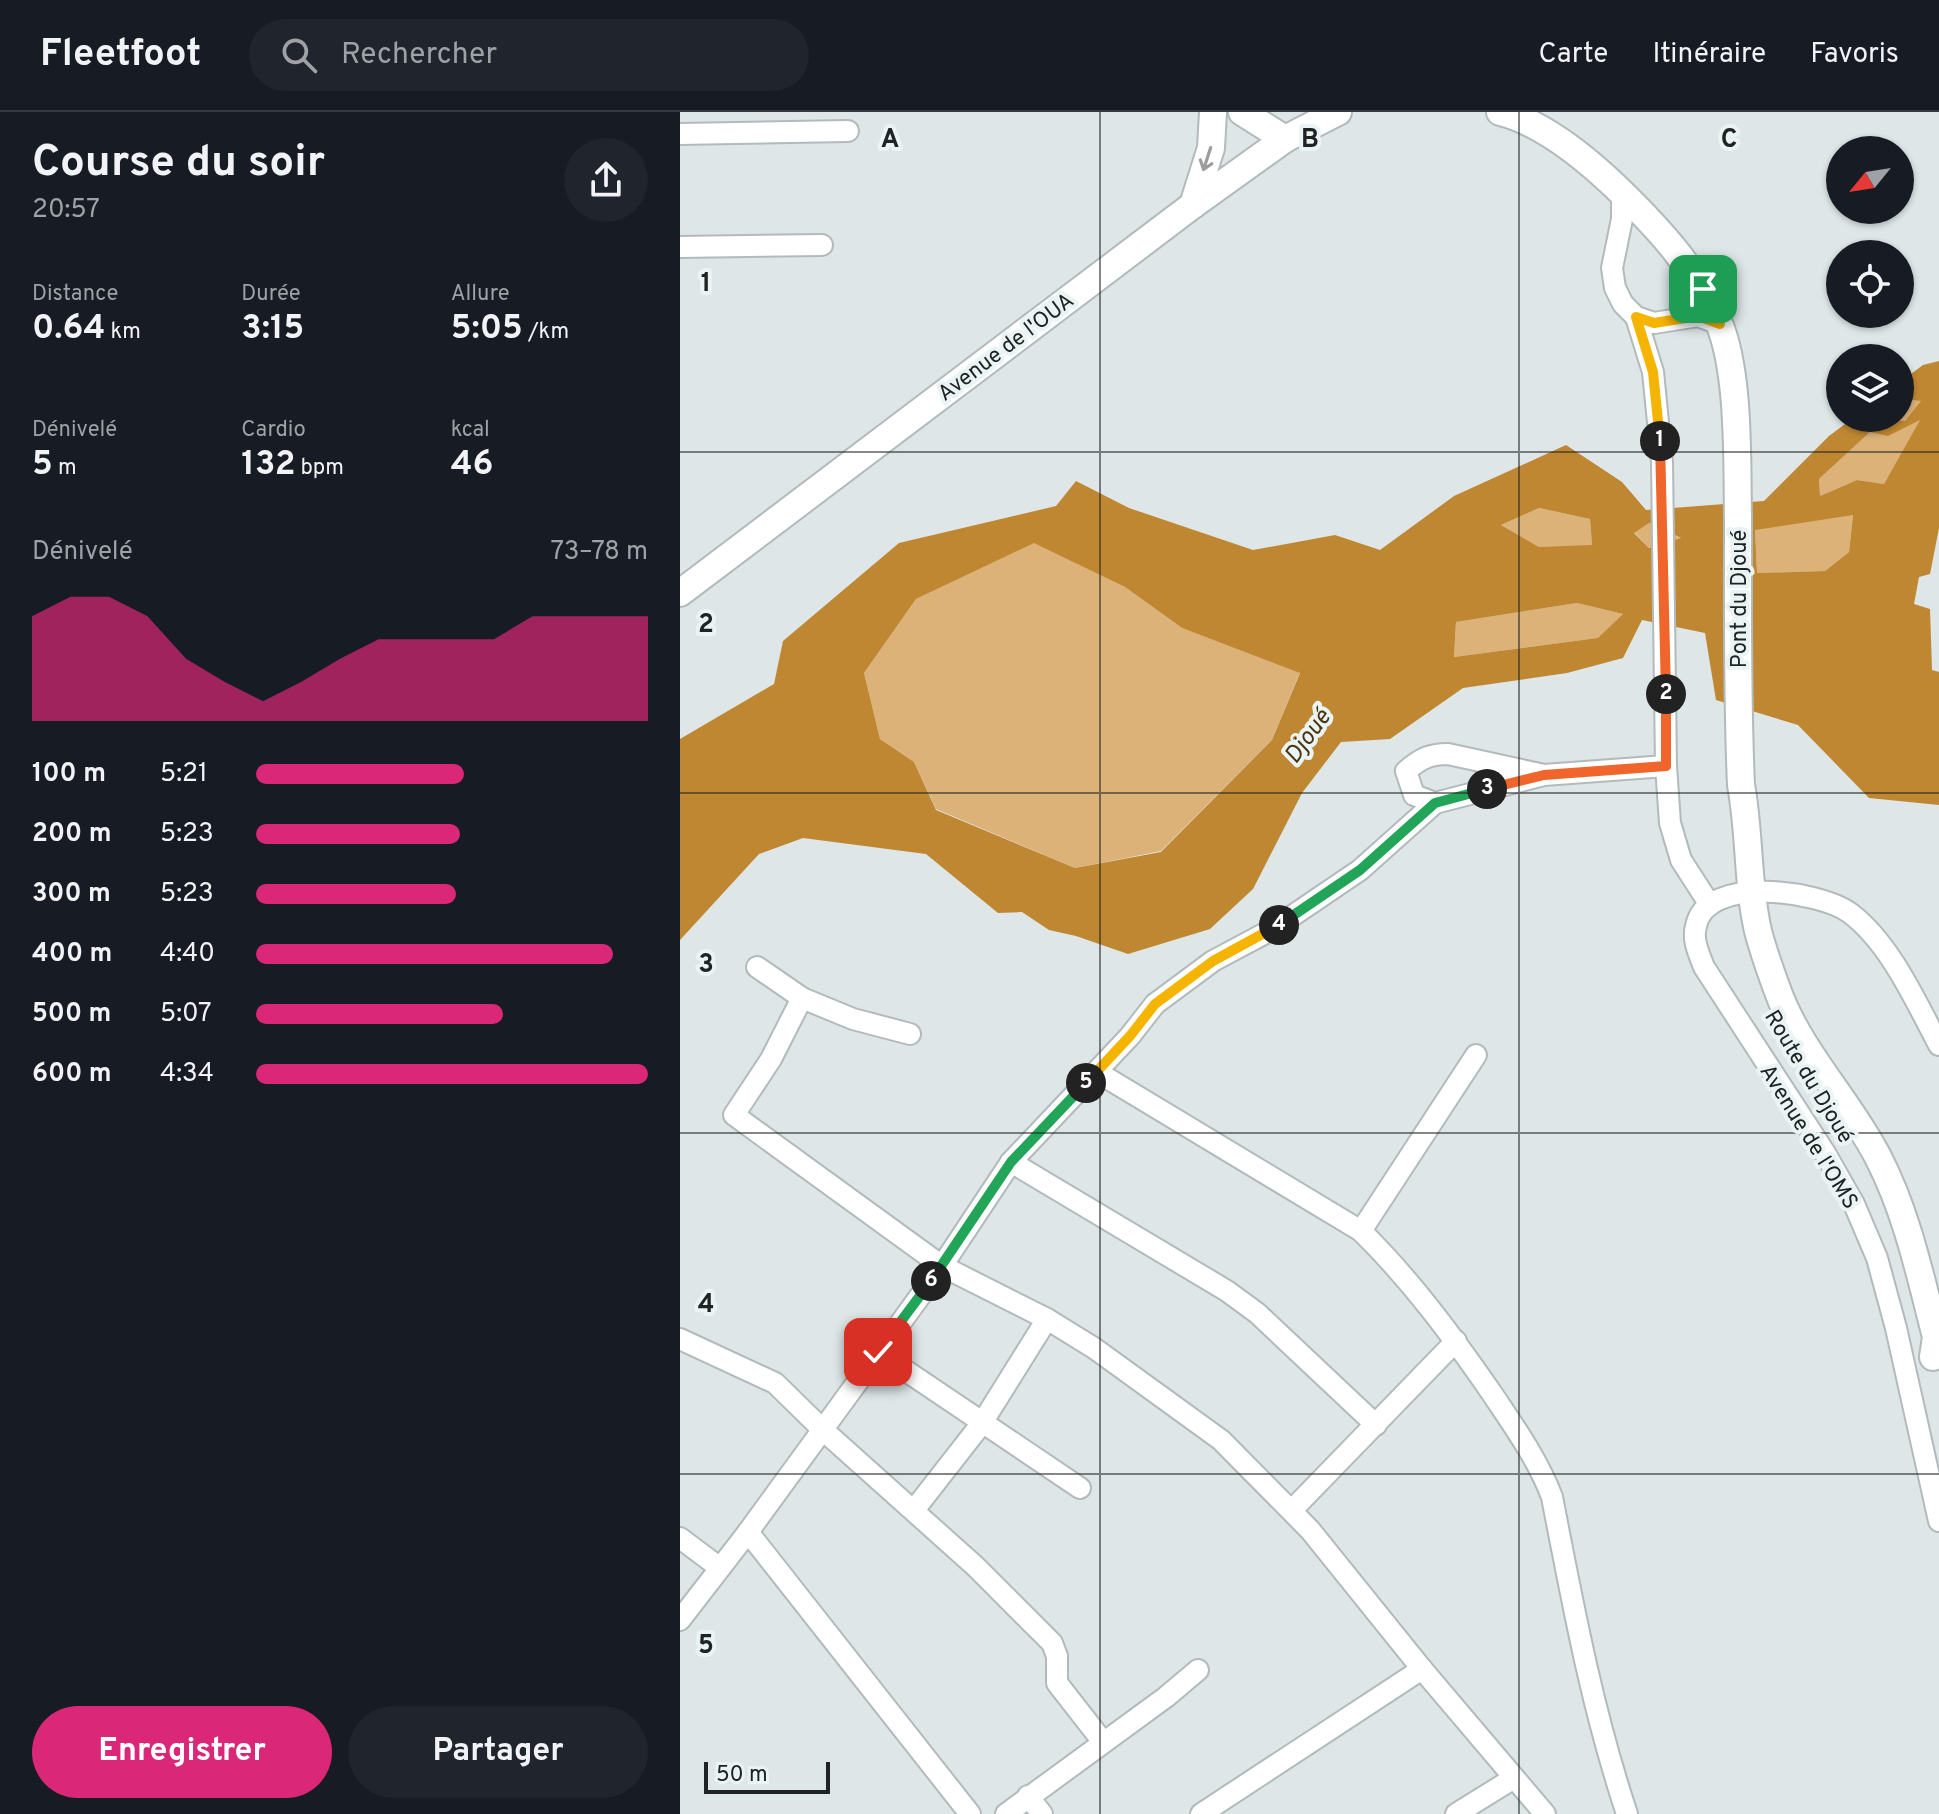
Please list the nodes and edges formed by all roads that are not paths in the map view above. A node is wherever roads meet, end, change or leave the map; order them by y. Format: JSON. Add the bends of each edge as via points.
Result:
{"nodes":[{"id":1,"x":1213,"y":112,"type":"edge"},
{"id":2,"x":1242,"y":112,"type":"edge"},
{"id":3,"x":1338,"y":112,"type":"edge"},
{"id":4,"x":1500,"y":112,"type":"edge"},
{"id":5,"x":848,"y":131,"type":"dead end"},
{"id":6,"x":680,"y":134,"type":"edge"},
{"id":7,"x":1285,"y":139,"type":"junction"},
{"id":8,"x":1622,"y":192,"type":"junction"},
{"id":9,"x":1193,"y":205,"type":"junction"},
{"id":10,"x":822,"y":245,"type":"dead end"},
{"id":11,"x":680,"y":247,"type":"edge"},
{"id":12,"x":1636,"y":317,"type":"junction"},
{"id":13,"x":1720,"y":324,"type":"junction"},
{"id":14,"x":680,"y":593,"type":"edge"},
{"id":15,"x":1738,"y":723,"type":"joint"},
{"id":16,"x":1666,"y":766,"type":"junction"},
{"id":17,"x":1544,"y":775,"type":"junction"},
{"id":18,"x":1435,"y":803,"type":"junction"},
{"id":19,"x":1745,"y":892,"type":"junction"},
{"id":20,"x":1710,"y":905,"type":"junction"},
{"id":21,"x":757,"y":967,"type":"dead end"},
{"id":22,"x":802,"y":998,"type":"junction"},
{"id":23,"x":910,"y":1034,"type":"dead end"},
{"id":24,"x":1939,"y":1045,"type":"edge"},
{"id":25,"x":1476,"y":1055,"type":"dead end"},
{"id":26,"x":1097,"y":1072,"type":"junction"},
{"id":27,"x":1011,"y":1162,"type":"junction"},
{"id":28,"x":1361,"y":1231,"type":"junction"},
{"id":29,"x":942,"y":1266,"type":"junction"},
{"id":30,"x":1047,"y":1319,"type":"junction"},
{"id":31,"x":680,"y":1339,"type":"edge"},
{"id":32,"x":1456,"y":1341,"type":"junction"},
{"id":33,"x":878,"y":1352,"type":"junction"},
{"id":34,"x":1936,"y":1369,"type":"edge"},
{"id":35,"x":982,"y":1423,"type":"junction"},
{"id":36,"x":1376,"y":1425,"type":"junction"},
{"id":37,"x":823,"y":1430,"type":"junction"},
{"id":38,"x":1080,"y":1488,"type":"dead end"},
{"id":39,"x":914,"y":1510,"type":"junction"},
{"id":40,"x":1292,"y":1510,"type":"junction"},
{"id":41,"x":1939,"y":1521,"type":"edge"},
{"id":42,"x":748,"y":1532,"type":"junction"},
{"id":43,"x":680,"y":1538,"type":"edge"},
{"id":44,"x":720,"y":1568,"type":"junction"},
{"id":45,"x":680,"y":1620,"type":"edge"},
{"id":46,"x":1422,"y":1669,"type":"junction"},
{"id":47,"x":1198,"y":1670,"type":"dead end"},
{"id":48,"x":1103,"y":1742,"type":"junction"},
{"id":49,"x":1514,"y":1778,"type":"junction"},
{"id":50,"x":1028,"y":1796,"type":"junction"},
{"id":51,"x":970,"y":1814,"type":"edge"},
{"id":52,"x":1006,"y":1814,"type":"edge"},
{"id":53,"x":1042,"y":1814,"type":"edge"},
{"id":54,"x":1201,"y":1814,"type":"edge"},
{"id":55,"x":1456,"y":1814,"type":"edge"},
{"id":56,"x":1545,"y":1814,"type":"edge"},
{"id":57,"x":1627,"y":1814,"type":"edge"}],
"edges":[{"from":1,"to":9,"type":"main road","one_way":true,"via":[[1211,148]]},
{"from":2,"to":7,"type":"main road"},
{"from":3,"to":7,"type":"main road","name":"Avenue de l'OUA"},
{"from":4,"to":8,"type":"main road","via":[[1550,135]]},
{"from":5,"to":6,"type":"street"},
{"from":7,"to":9,"type":"main road","name":"Avenue de l'OUA"},
{"from":8,"to":12,"type":"street","via":[[1612,268],[1615,288]]},
{"from":8,"to":13,"type":"main road","via":[[1669,240]]},
{"from":9,"to":14,"type":"main road","name":"Avenue de l'OUA"},
{"from":10,"to":11,"type":"street"},
{"from":12,"to":13,"type":"street","via":[[1654,323],[1698,316]]},
{"from":12,"to":16,"type":"street","via":[[1653,372],[1662,462]]},
{"from":13,"to":15,"type":"main road","name":"Pont du Djoué","via":[[1733,394],[1737,475]]},
{"from":15,"to":19,"type":"main road","name":"Route du Djoué","via":[[1741,785],[1732,810]]},
{"from":16,"to":17,"type":"street"},
{"from":16,"to":20,"type":"street","via":[[1670,823],[1681,860]]},
{"from":17,"to":18,"type":"street"},
{"from":17,"to":18,"type":"street","via":[[1432,754],[1406,771],[1414,795]]},
{"from":18,"to":26,"type":"street","via":[[1360,870],[1273,929],[1213,961],[1155,1004]]},
{"from":19,"to":20,"type":"street"},
{"from":19,"to":24,"type":"street","via":[[1819,900],[1846,910],[1869,928]]},
{"from":19,"to":34,"type":"main road","name":"Route du Djoué","via":[[1740,917],[1755,978],[1788,1046],[1877,1191],[1921,1337]]},
{"from":20,"to":41,"type":"street","name":"Avenue de l'OMS","via":[[1696,925],[1695,944],[1704,967],[1825,1153],[1877,1258]]},
{"from":21,"to":22,"type":"street"},
{"from":22,"to":23,"type":"street"},
{"from":22,"to":29,"type":"street","via":[[734,1115]]},
{"from":25,"to":28,"type":"street"},
{"from":26,"to":27,"type":"street"},
{"from":26,"to":28,"type":"street"},
{"from":27,"to":29,"type":"street"},
{"from":27,"to":36,"type":"street","via":[[1227,1291]]},
{"from":28,"to":32,"type":"street"},
{"from":29,"to":30,"type":"street"},
{"from":29,"to":33,"type":"street"},
{"from":30,"to":35,"type":"street"},
{"from":30,"to":40,"type":"street","via":[[1221,1440]]},
{"from":31,"to":37,"type":"street","via":[[775,1383]]},
{"from":32,"to":36,"type":"street"},
{"from":32,"to":57,"type":"street","via":[[1526,1445],[1552,1497],[1601,1730]]},
{"from":33,"to":35,"type":"street"},
{"from":33,"to":37,"type":"street"},
{"from":35,"to":38,"type":"street"},
{"from":35,"to":39,"type":"street"},
{"from":36,"to":40,"type":"street"},
{"from":37,"to":39,"type":"street"},
{"from":37,"to":42,"type":"street"},
{"from":39,"to":48,"type":"street","via":[[1052,1643],[1057,1683]]},
{"from":40,"to":46,"type":"street"},
{"from":42,"to":44,"type":"street"},
{"from":42,"to":51,"type":"street"},
{"from":43,"to":44,"type":"street"},
{"from":44,"to":45,"type":"street"},
{"from":46,"to":49,"type":"street"},
{"from":46,"to":54,"type":"street"},
{"from":47,"to":48,"type":"street"},
{"from":48,"to":50,"type":"street"},
{"from":49,"to":55,"type":"street"},
{"from":49,"to":56,"type":"street"},
{"from":50,"to":52,"type":"street"},
{"from":50,"to":53,"type":"street"}]}
